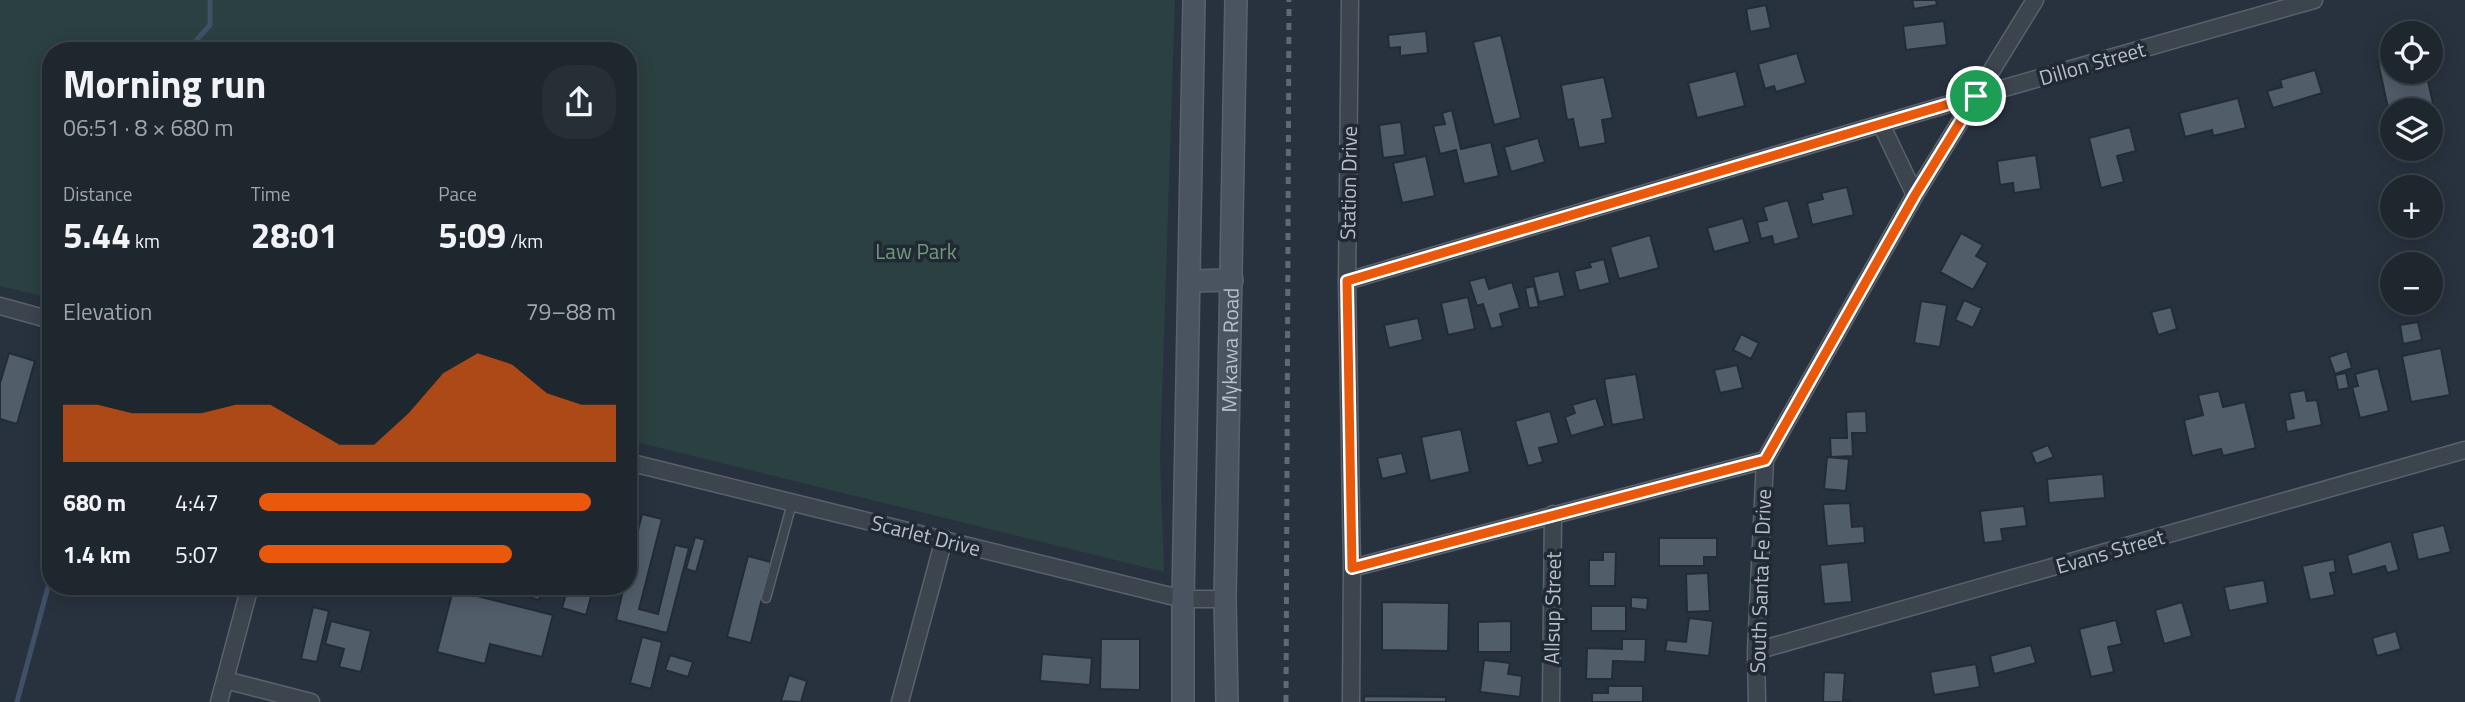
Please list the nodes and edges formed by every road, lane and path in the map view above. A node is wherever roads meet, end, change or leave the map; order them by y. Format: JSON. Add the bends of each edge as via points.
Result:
{"nodes":[{"id":1,"x":1194,"y":0,"type":"edge"},
{"id":2,"x":1236,"y":0,"type":"edge"},
{"id":3,"x":1350,"y":0,"type":"edge"},
{"id":4,"x":2035,"y":0,"type":"edge"},
{"id":5,"x":2314,"y":0,"type":"edge"},
{"id":6,"x":1976,"y":96,"type":"junction"},
{"id":7,"x":1881,"y":124,"type":"junction"},
{"id":8,"x":1915,"y":195,"type":"junction"},
{"id":9,"x":1232,"y":280,"type":"junction"},
{"id":10,"x":1190,"y":281,"type":"junction"},
{"id":11,"x":1347,"y":281,"type":"junction"},
{"id":12,"x":0,"y":306,"type":"edge"},
{"id":13,"x":42,"y":318,"type":"edge"},
{"id":14,"x":2465,"y":450,"type":"edge"},
{"id":15,"x":1765,"y":460,"type":"junction"},
{"id":16,"x":637,"y":463,"type":"edge"},
{"id":17,"x":792,"y":503,"type":"junction"},
{"id":18,"x":1553,"y":514,"type":"junction"},
{"id":19,"x":944,"y":538,"type":"junction"},
{"id":20,"x":1352,"y":568,"type":"junction"},
{"id":21,"x":248,"y":595,"type":"edge"},
{"id":22,"x":766,"y":598,"type":"dead end"},
{"id":23,"x":1225,"y":598,"type":"junction"},
{"id":24,"x":1182,"y":599,"type":"junction"},
{"id":25,"x":1756,"y":651,"type":"junction"},
{"id":26,"x":225,"y":680,"type":"junction"},
{"id":27,"x":219,"y":702,"type":"edge"},
{"id":28,"x":312,"y":702,"type":"edge"},
{"id":29,"x":901,"y":702,"type":"edge"},
{"id":30,"x":1183,"y":702,"type":"edge"},
{"id":31,"x":1227,"y":702,"type":"edge"},
{"id":32,"x":1352,"y":702,"type":"edge"},
{"id":33,"x":1551,"y":702,"type":"edge"},
{"id":34,"x":1757,"y":702,"type":"edge"}],
"edges":[{"from":1,"to":10,"type":"main road","name":"Mykawa Road"},
{"from":2,"to":9,"type":"main road","name":"Mykawa Road"},
{"from":3,"to":11,"type":"street","name":"Station Drive"},
{"from":4,"to":6,"type":"street"},
{"from":5,"to":6,"type":"street","name":"Dillon Street"},
{"from":6,"to":7,"type":"street","name":"Dillon Street"},
{"from":6,"to":8,"type":"street"},
{"from":7,"to":8,"type":"street"},
{"from":7,"to":11,"type":"street","name":"Dillon Street"},
{"from":8,"to":15,"type":"street"},
{"from":9,"to":10,"type":"main road"},
{"from":9,"to":23,"type":"main road","name":"Mykawa Road"},
{"from":10,"to":24,"type":"main road","name":"Mykawa Road"},
{"from":11,"to":20,"type":"street","name":"Station Drive"},
{"from":12,"to":13,"type":"street"},
{"from":14,"to":25,"type":"street","name":"Evans Street"},
{"from":15,"to":18,"type":"street"},
{"from":15,"to":25,"type":"street","name":"South Santa Fe Drive"},
{"from":16,"to":17,"type":"street","name":"Scarlet Drive"},
{"from":17,"to":19,"type":"street","name":"Scarlet Drive"},
{"from":17,"to":22,"type":"lane"},
{"from":18,"to":20,"type":"street"},
{"from":18,"to":33,"type":"street","name":"Allsup Street"},
{"from":19,"to":24,"type":"street","name":"Scarlet Drive"},
{"from":19,"to":29,"type":"street"},
{"from":20,"to":32,"type":"street","name":"Station Drive"},
{"from":21,"to":26,"type":"street"},
{"from":23,"to":24,"type":"street","name":"Scarlet Drive"},
{"from":23,"to":31,"type":"main road","name":"Mykawa Road"},
{"from":24,"to":30,"type":"main road","name":"Mykawa Road"},
{"from":25,"to":34,"type":"street","name":"South Santa Fe Drive"},
{"from":26,"to":27,"type":"street"},
{"from":26,"to":28,"type":"street"}]}
